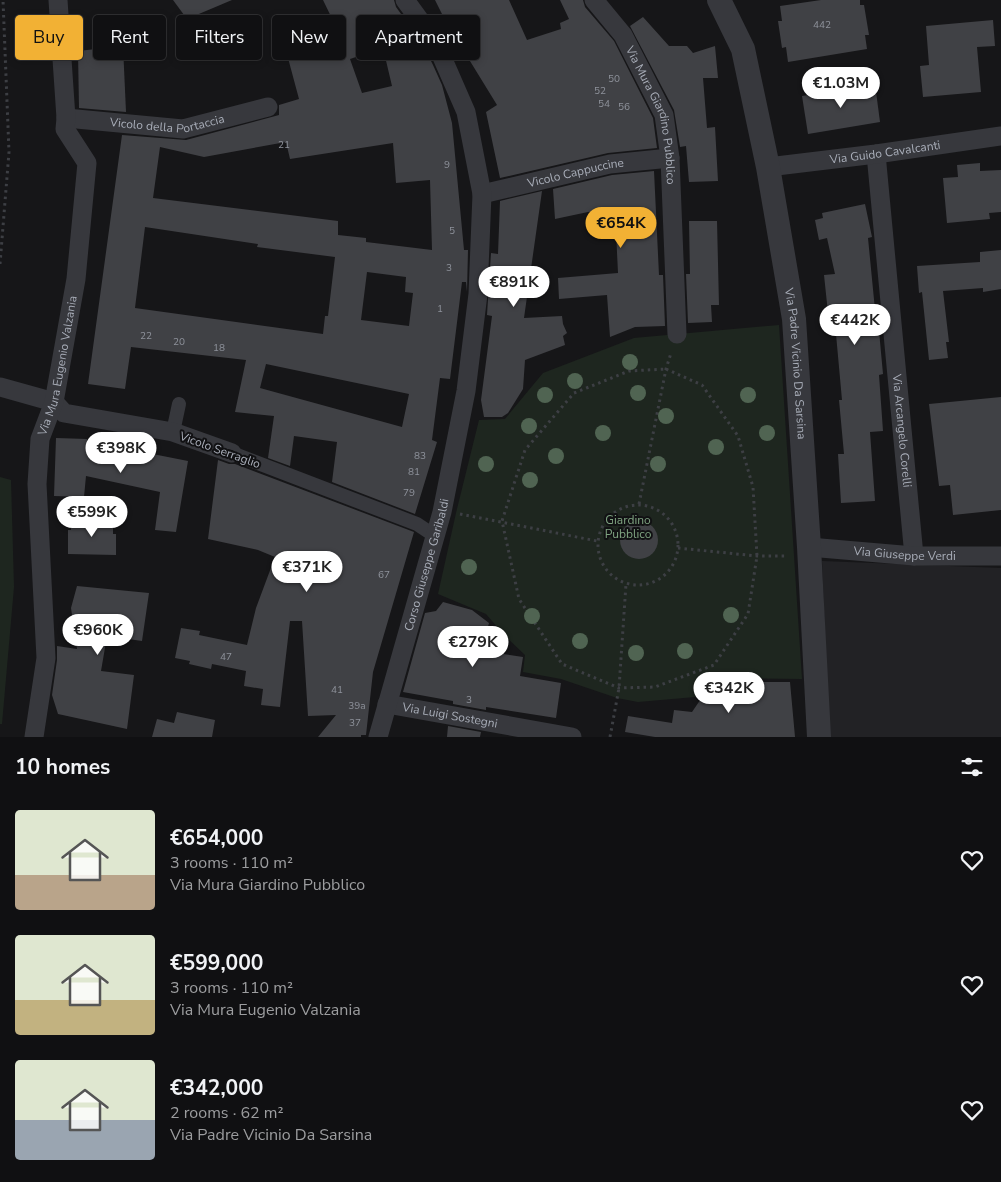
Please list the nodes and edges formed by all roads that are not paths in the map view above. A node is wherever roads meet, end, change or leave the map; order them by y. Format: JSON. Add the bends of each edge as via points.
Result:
{"nodes":[{"id":1,"x":58,"y":0,"type":"edge"},
{"id":2,"x":405,"y":0,"type":"edge"},
{"id":3,"x":594,"y":0,"type":"edge"},
{"id":4,"x":718,"y":0,"type":"edge"},
{"id":5,"x":268,"y":107,"type":"dead end"},
{"id":6,"x":66,"y":118,"type":"junction"},
{"id":7,"x":1001,"y":136,"type":"edge"},
{"id":8,"x":876,"y":154,"type":"junction"},
{"id":9,"x":670,"y":158,"type":"junction"},
{"id":10,"x":768,"y":167,"type":"junction"},
{"id":11,"x":482,"y":194,"type":"junction"},
{"id":12,"x":677,"y":334,"type":"road end"},
{"id":13,"x":0,"y":387,"type":"edge"},
{"id":14,"x":54,"y":402,"type":"junction"},
{"id":15,"x":179,"y":404,"type":"dead end"},
{"id":16,"x":173,"y":432,"type":"junction"},
{"id":17,"x":232,"y":453,"type":"joint"},
{"id":18,"x":435,"y":536,"type":"junction"},
{"id":19,"x":801,"y":551,"type":"junction"},
{"id":20,"x":914,"y":556,"type":"junction"},
{"id":21,"x":1001,"y":556,"type":"edge"},
{"id":22,"x":388,"y":704,"type":"junction"},
{"id":23,"x":34,"y":737,"type":"edge"},
{"id":24,"x":378,"y":737,"type":"edge"},
{"id":25,"x":572,"y":737,"type":"edge"},
{"id":26,"x":819,"y":737,"type":"edge"}],
"edges":[{"from":1,"to":6,"type":"street","name":"Via Mura Eugenio Valzania"},
{"from":2,"to":11,"type":"street","name":"Corso Giuseppe Garibaldi","via":[[435,41],[466,112]]},
{"from":3,"to":9,"type":"street","name":"Via Mura Giardino Pubblico","via":[[623,35],[664,115]]},
{"from":4,"to":10,"type":"street","name":"Via Padre Vicinio Da Sarsina","via":[[743,50]]},
{"from":5,"to":6,"type":"street","name":"Vicolo della Portaccia","via":[[183,129]]},
{"from":6,"to":14,"type":"street","name":"Via Mura Eugenio Valzania","via":[[65,129],[87,164],[76,279]]},
{"from":7,"to":8,"type":"street","name":"Via Guido Cavalcanti"},
{"from":8,"to":10,"type":"street","name":"Via Guido Cavalcanti"},
{"from":8,"to":20,"type":"street","name":"Via Arcangelo Corelli"},
{"from":9,"to":11,"type":"street","name":"Vicolo Cappuccine","via":[[610,164]]},
{"from":9,"to":12,"type":"street","name":"Via Mura Giardino Pubblico"},
{"from":10,"to":19,"type":"street","name":"Via Padre Vicinio Da Sarsina","via":[[794,319]]},
{"from":11,"to":18,"type":"street","name":"Corso Giuseppe Garibaldi","via":[[478,294],[466,390]]},
{"from":13,"to":14,"type":"street","name":"Vicolo Serraglio"},
{"from":14,"to":16,"type":"street","name":"Vicolo Serraglio","via":[[64,413]]},
{"from":14,"to":23,"type":"street","name":"Via Mura Eugenio Valzania","via":[[40,439],[37,484],[46,658]]},
{"from":15,"to":16,"type":"street"},
{"from":16,"to":17,"type":"street","name":"Vicolo Serraglio"},
{"from":17,"to":18,"type":"street","name":"Vicolo Serraglio","via":[[417,524]]},
{"from":18,"to":22,"type":"street","name":"Corso Giuseppe Garibaldi"},
{"from":19,"to":20,"type":"street","name":"Via Giuseppe Verdi"},
{"from":19,"to":26,"type":"street","name":"Via Padre Vicinio Da Sarsina"},
{"from":20,"to":21,"type":"street","name":"Via Giuseppe Verdi"},
{"from":22,"to":24,"type":"street","name":"Corso Giuseppe Garibaldi"},
{"from":22,"to":25,"type":"street","name":"Via Luigi Sostegni"}]}
